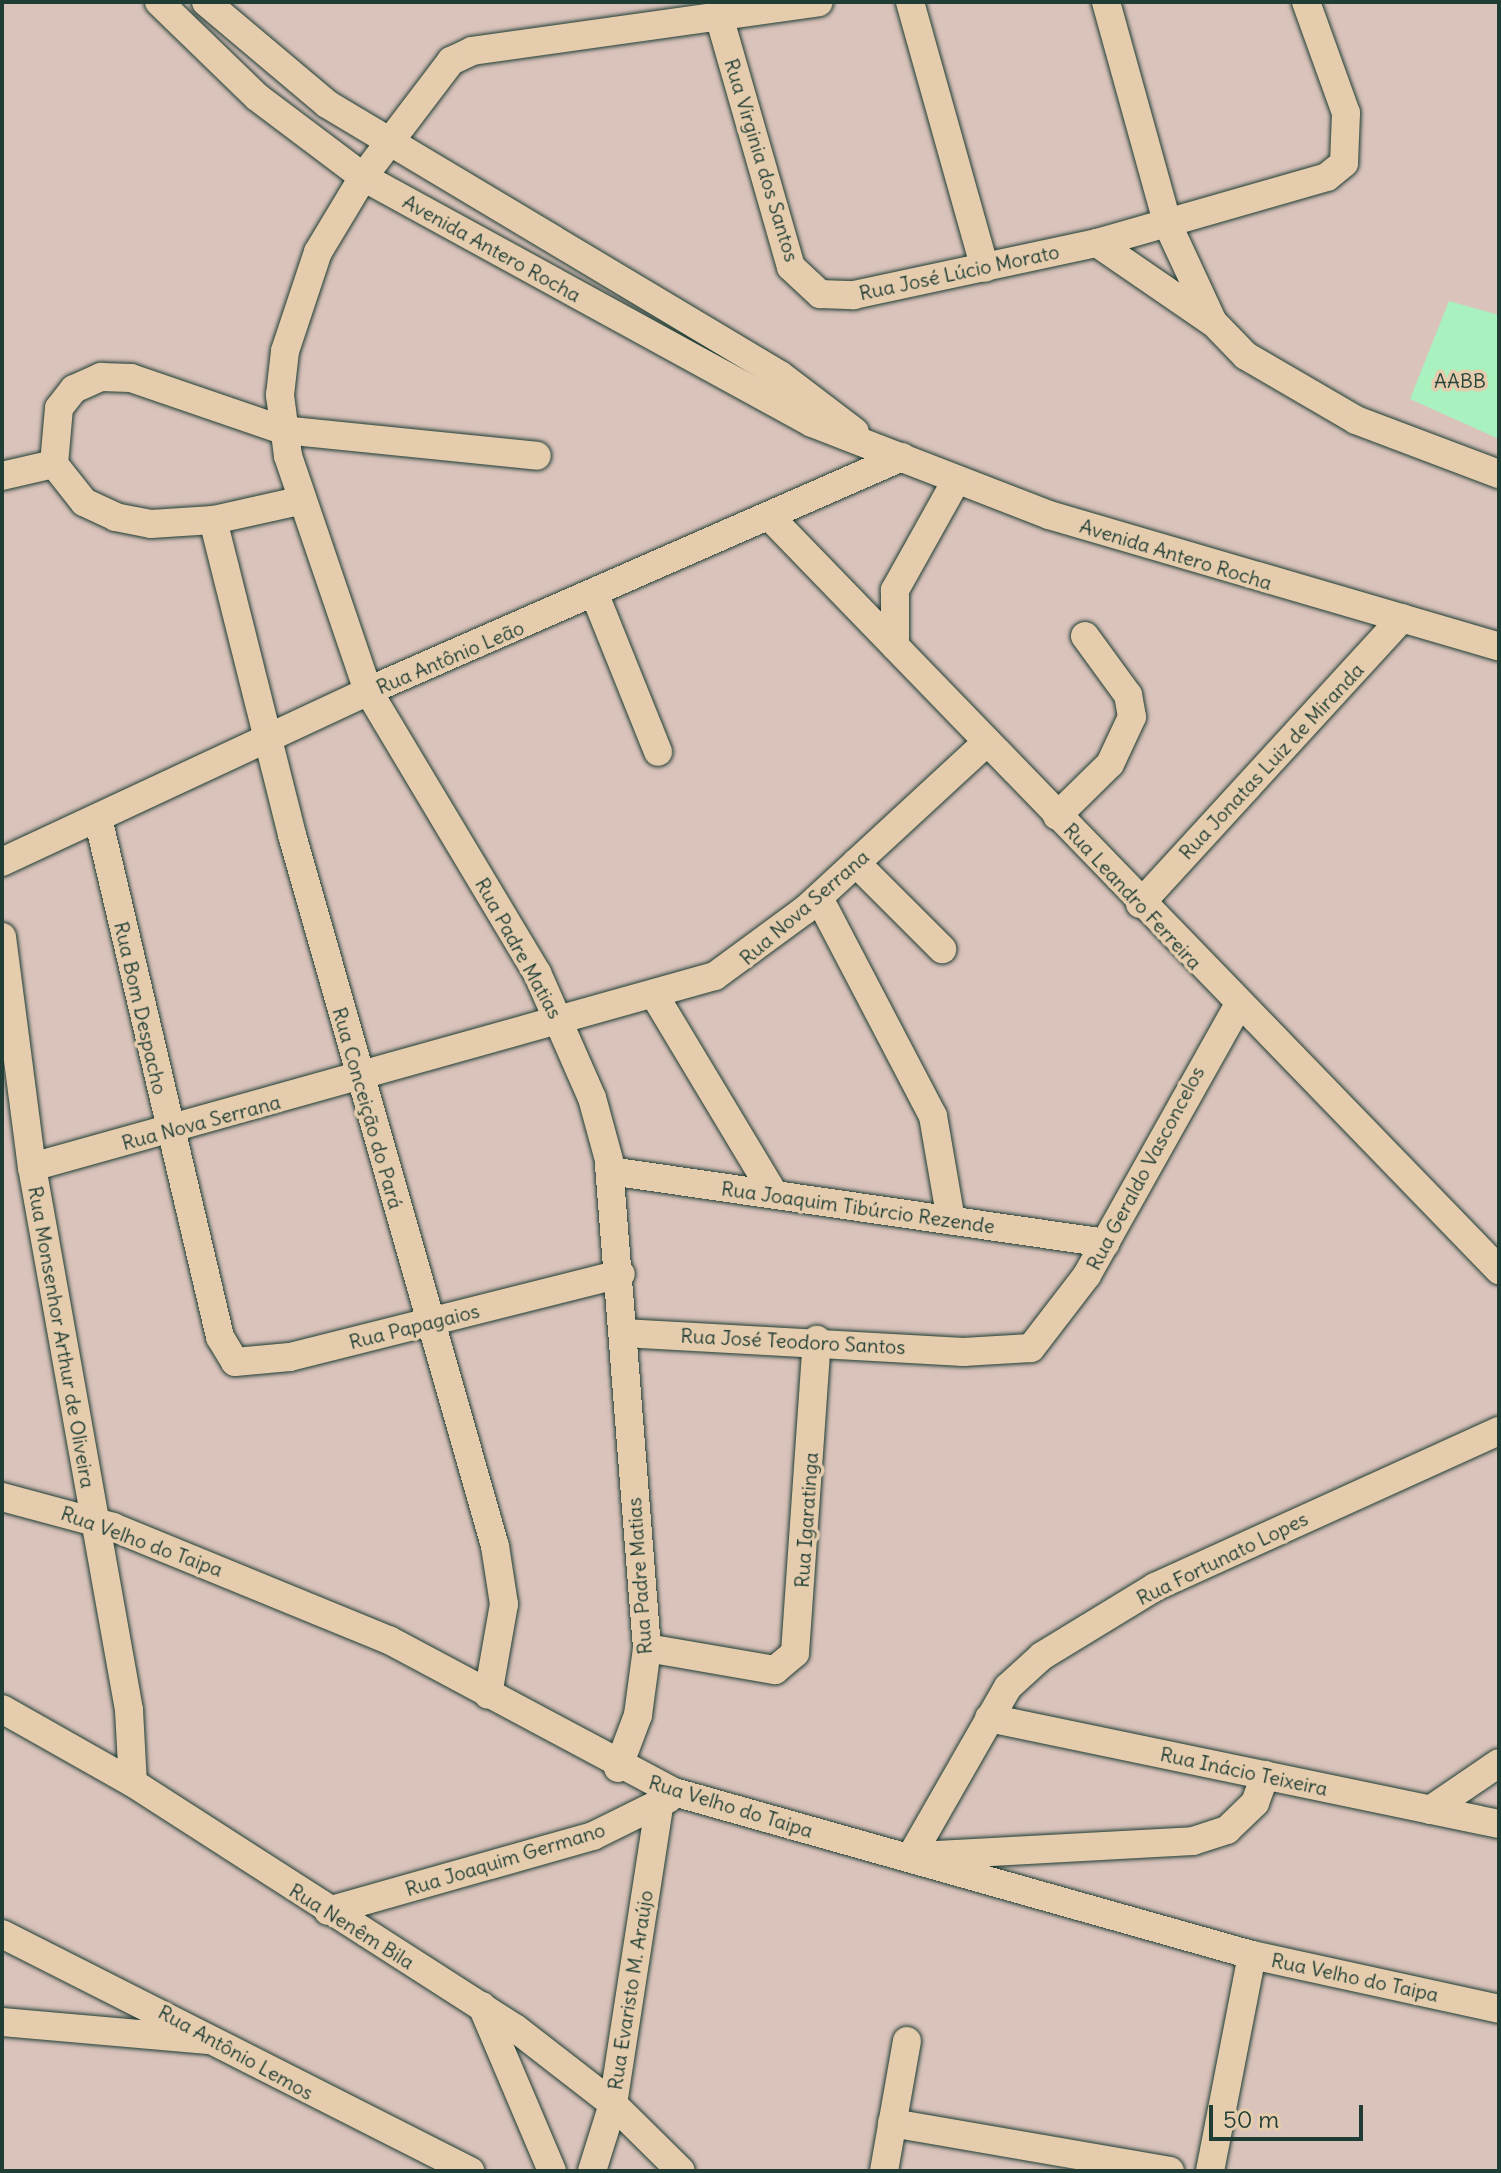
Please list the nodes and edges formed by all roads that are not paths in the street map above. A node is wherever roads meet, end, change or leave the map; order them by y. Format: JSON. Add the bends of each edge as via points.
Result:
{"nodes":[{"id":1,"x":159,"y":2,"type":"edge"},
{"id":2,"x":206,"y":2,"type":"edge"},
{"id":3,"x":819,"y":2,"type":"edge"},
{"id":4,"x":910,"y":2,"type":"edge"},
{"id":5,"x":1106,"y":2,"type":"edge"},
{"id":6,"x":1306,"y":2,"type":"edge"},
{"id":7,"x":719,"y":16,"type":"junction"},
{"id":8,"x":283,"y":71,"type":"junction"},
{"id":9,"x":257,"y":97,"type":"junction"},
{"id":10,"x":393,"y":144,"type":"junction"},
{"id":11,"x":363,"y":177,"type":"junction"},
{"id":12,"x":495,"y":199,"type":"junction"},
{"id":13,"x":1168,"y":225,"type":"junction"},
{"id":14,"x":470,"y":234,"type":"junction"},
{"id":15,"x":1097,"y":243,"type":"junction"},
{"id":16,"x":985,"y":268,"type":"junction"},
{"id":17,"x":820,"y":294,"type":"joint"},
{"id":18,"x":1213,"y":322,"type":"junction"},
{"id":19,"x":283,"y":430,"type":"junction"},
{"id":20,"x":862,"y":438,"type":"junction"},
{"id":21,"x":537,"y":456,"type":"dead end"},
{"id":22,"x":902,"y":457,"type":"junction"},
{"id":23,"x":54,"y":464,"type":"junction"},
{"id":24,"x":1499,"y":474,"type":"edge"},
{"id":25,"x":2,"y":476,"type":"edge"},
{"id":26,"x":956,"y":481,"type":"junction"},
{"id":27,"x":299,"y":501,"type":"junction"},
{"id":28,"x":771,"y":518,"type":"junction"},
{"id":29,"x":213,"y":520,"type":"junction"},
{"id":30,"x":595,"y":595,"type":"junction"},
{"id":31,"x":1402,"y":618,"type":"junction"},
{"id":32,"x":1085,"y":636,"type":"dead end"},
{"id":33,"x":895,"y":646,"type":"junction"},
{"id":34,"x":1499,"y":647,"type":"edge"},
{"id":35,"x":368,"y":691,"type":"junction"},
{"id":36,"x":267,"y":739,"type":"junction"},
{"id":37,"x":987,"y":742,"type":"junction"},
{"id":38,"x":658,"y":752,"type":"dead end"},
{"id":39,"x":1057,"y":816,"type":"junction"},
{"id":40,"x":98,"y":818,"type":"junction"},
{"id":41,"x":2,"y":862,"type":"edge"},
{"id":42,"x":856,"y":863,"type":"junction"},
{"id":43,"x":819,"y":898,"type":"junction"},
{"id":44,"x":1140,"y":904,"type":"junction"},
{"id":45,"x":2,"y":937,"type":"edge"},
{"id":46,"x":942,"y":949,"type":"dead end"},
{"id":47,"x":655,"y":996,"type":"junction"},
{"id":48,"x":1238,"y":1006,"type":"junction"},
{"id":49,"x":561,"y":1023,"type":"junction"},
{"id":50,"x":360,"y":1079,"type":"junction"},
{"id":51,"x":169,"y":1130,"type":"junction"},
{"id":52,"x":32,"y":1167,"type":"junction"},
{"id":53,"x":610,"y":1171,"type":"junction"},
{"id":54,"x":774,"y":1194,"type":"junction"},
{"id":55,"x":951,"y":1220,"type":"junction"},
{"id":56,"x":1106,"y":1243,"type":"junction"},
{"id":57,"x":1499,"y":1270,"type":"edge"},
{"id":58,"x":621,"y":1274,"type":"junction"},
{"id":59,"x":428,"y":1322,"type":"junction"},
{"id":60,"x":623,"y":1333,"type":"junction"},
{"id":61,"x":220,"y":1337,"type":"joint"},
{"id":62,"x":817,"y":1340,"type":"junction"},
{"id":63,"x":963,"y":1352,"type":"joint"},
{"id":64,"x":1499,"y":1431,"type":"edge"},
{"id":65,"x":2,"y":1497,"type":"edge"},
{"id":66,"x":95,"y":1521,"type":"junction"},
{"id":67,"x":647,"y":1648,"type":"junction"},
{"id":68,"x":488,"y":1695,"type":"junction"},
{"id":69,"x":2,"y":1709,"type":"edge"},
{"id":70,"x":989,"y":1718,"type":"junction"},
{"id":71,"x":1499,"y":1763,"type":"edge"},
{"id":72,"x":618,"y":1768,"type":"junction"},
{"id":73,"x":1265,"y":1775,"type":"junction"},
{"id":74,"x":133,"y":1783,"type":"junction"},
{"id":75,"x":666,"y":1800,"type":"junction"},
{"id":76,"x":1430,"y":1810,"type":"junction"},
{"id":77,"x":1499,"y":1824,"type":"edge"},
{"id":78,"x":910,"y":1858,"type":"junction"},
{"id":79,"x":328,"y":1911,"type":"junction"},
{"id":80,"x":2,"y":1934,"type":"edge"},
{"id":81,"x":1252,"y":1955,"type":"junction"},
{"id":82,"x":106,"y":1984,"type":"junction"},
{"id":83,"x":482,"y":2006,"type":"junction"},
{"id":84,"x":1499,"y":2009,"type":"edge"},
{"id":85,"x":2,"y":2022,"type":"edge"},
{"id":86,"x":96,"y":2030,"type":"junction"},
{"id":87,"x":218,"y":2040,"type":"junction"},
{"id":88,"x":907,"y":2041,"type":"dead end"},
{"id":89,"x":613,"y":2104,"type":"junction"},
{"id":90,"x":892,"y":2123,"type":"junction"},
{"id":91,"x":470,"y":2171,"type":"edge"},
{"id":92,"x":552,"y":2171,"type":"edge"},
{"id":93,"x":592,"y":2171,"type":"edge"},
{"id":94,"x":681,"y":2171,"type":"edge"},
{"id":95,"x":884,"y":2171,"type":"edge"},
{"id":96,"x":1170,"y":2171,"type":"edge"},
{"id":97,"x":1210,"y":2171,"type":"edge"}],
"edges":[{"from":1,"to":9,"type":"street","name":"Avenida Antero Rocha"},
{"from":2,"to":8,"type":"street","name":"Avenida Antero Rocha"},
{"from":3,"to":7,"type":"street","name":"Rua Padre Matias"},
{"from":4,"to":16,"type":"street"},
{"from":5,"to":13,"type":"street"},
{"from":6,"to":13,"type":"street","name":"Rua José Lúcio Morato","via":[[1346,113],[1344,163],[1327,177]]},
{"from":7,"to":10,"type":"street","name":"Rua Padre Matias","via":[[472,51],[451,61]]},
{"from":7,"to":17,"type":"street","name":"Rua Virginia dos Santos","via":[[783,246],[791,267]]},
{"from":8,"to":9,"type":"street"},
{"from":8,"to":10,"type":"street","name":"Avenida Antero Rocha"},
{"from":9,"to":11,"type":"street","name":"Avenida Antero Rocha"},
{"from":10,"to":11,"type":"street","name":"Rua Padre Matias"},
{"from":10,"to":12,"type":"street","name":"Avenida Antero Rocha"},
{"from":11,"to":14,"type":"street","name":"Avenida Antero Rocha"},
{"from":11,"to":19,"type":"street","name":"Rua Padre Matias","via":[[318,252],[285,351]]},
{"from":12,"to":14,"type":"street"},
{"from":12,"to":20,"type":"street","name":"Avenida Antero Rocha","via":[[813,396]]},
{"from":13,"to":15,"type":"street","name":"Rua José Lúcio Morato"},
{"from":13,"to":18,"type":"street"},
{"from":14,"to":20,"type":"street","name":"Avenida Antero Rocha","via":[[812,423]]},
{"from":15,"to":16,"type":"street","name":"Rua José Lúcio Morato"},
{"from":15,"to":18,"type":"street"},
{"from":16,"to":17,"type":"street","name":"Rua José Lúcio Morato","via":[[854,295]]},
{"from":18,"to":24,"type":"street","via":[[1246,356],[1356,420]]},
{"from":19,"to":21,"type":"street"},
{"from":19,"to":23,"type":"street","via":[[131,378],[101,377],[74,389],[59,408]]},
{"from":19,"to":27,"type":"street","name":"Rua Padre Matias"},
{"from":20,"to":22,"type":"street","name":"Avenida Antero Rocha"},
{"from":22,"to":26,"type":"street","name":"Avenida Antero Rocha"},
{"from":22,"to":28,"type":"street","name":"Rua Antônio Leão"},
{"from":23,"to":25,"type":"street"},
{"from":23,"to":29,"type":"street","via":[[84,502],[116,517],[151,524]]},
{"from":26,"to":31,"type":"street","name":"Avenida Antero Rocha","via":[[1240,576]]},
{"from":26,"to":33,"type":"street","via":[[895,590]]},
{"from":27,"to":29,"type":"street"},
{"from":27,"to":35,"type":"street","name":"Rua Padre Matias"},
{"from":28,"to":30,"type":"street","name":"Rua Antônio Leão"},
{"from":28,"to":33,"type":"street","name":"Rua Leandro Ferreira"},
{"from":29,"to":36,"type":"street","name":"Rua Conceição do Pará"},
{"from":30,"to":35,"type":"street","name":"Rua Antônio Leão"},
{"from":30,"to":38,"type":"street"},
{"from":31,"to":34,"type":"street","name":"Avenida Antero Rocha"},
{"from":31,"to":44,"type":"street","name":"Rua Jonatas Luiz de Miranda"},
{"from":32,"to":39,"type":"street","via":[[1128,695],[1132,717],[1110,764]]},
{"from":33,"to":37,"type":"street","name":"Rua Leandro Ferreira"},
{"from":35,"to":36,"type":"street","name":"Rua Antônio Leão"},
{"from":35,"to":49,"type":"street","name":"Rua Padre Matias"},
{"from":36,"to":40,"type":"street","name":"Rua Antônio Leão"},
{"from":36,"to":50,"type":"street","name":"Rua Conceição do Pará"},
{"from":37,"to":39,"type":"street","name":"Rua Leandro Ferreira"},
{"from":37,"to":42,"type":"street","name":"Rua Nova Serrana"},
{"from":39,"to":44,"type":"street","name":"Rua Leandro Ferreira"},
{"from":40,"to":41,"type":"street","name":"Rua Antônio Leão"},
{"from":40,"to":51,"type":"street","name":"Rua Bom Despacho"},
{"from":42,"to":43,"type":"street","name":"Rua Nova Serrana"},
{"from":42,"to":46,"type":"street"},
{"from":43,"to":47,"type":"street","name":"Rua Nova Serrana","via":[[744,961]]},
{"from":43,"to":55,"type":"street","via":[[933,1116]]},
{"from":44,"to":48,"type":"street","name":"Rua Leandro Ferreira"},
{"from":45,"to":52,"type":"street","name":"Rua Monsenhor Arthur de Oliveira"},
{"from":47,"to":49,"type":"street","name":"Rua Nova Serrana"},
{"from":47,"to":54,"type":"street"},
{"from":48,"to":56,"type":"street","name":"Rua Geraldo Vasconcelos"},
{"from":48,"to":57,"type":"street","name":"Rua Leandro Ferreira"},
{"from":49,"to":50,"type":"street","name":"Rua Nova Serrana"},
{"from":49,"to":53,"type":"street","name":"Rua Padre Matias"},
{"from":50,"to":51,"type":"street","name":"Rua Nova Serrana"},
{"from":50,"to":59,"type":"street","name":"Rua Conceição do Pará"},
{"from":51,"to":52,"type":"street","name":"Rua Nova Serrana"},
{"from":51,"to":61,"type":"street","name":"Rua Bom Despacho"},
{"from":52,"to":66,"type":"street","name":"Rua Monsenhor Arthur de Oliveira"},
{"from":53,"to":54,"type":"street","name":"Rua Joaquim Tibúrcio Rezende"},
{"from":53,"to":58,"type":"street","name":"Rua Padre Matias"},
{"from":54,"to":55,"type":"street","name":"Rua Joaquim Tibúrcio Rezende"},
{"from":55,"to":56,"type":"street","name":"Rua Joaquim Tibúrcio Rezende"},
{"from":56,"to":63,"type":"street","name":"Rua Geraldo Vasconcelos","via":[[1031,1348]]},
{"from":58,"to":59,"type":"street","name":"Rua Papagaios"},
{"from":58,"to":60,"type":"street","name":"Rua Padre Matias"},
{"from":59,"to":61,"type":"street","name":"Rua Papagaios","via":[[249,1364],[235,1362]]},
{"from":59,"to":68,"type":"street","name":"Rua Conceição do Pará","via":[[498,1560],[504,1604]]},
{"from":60,"to":62,"type":"street","name":"Rua José Teodoro Santos"},
{"from":60,"to":67,"type":"street","name":"Rua Padre Matias"},
{"from":62,"to":63,"type":"street","name":"Rua José Teodoro Santos"},
{"from":62,"to":67,"type":"street","name":"Rua Igaratinga","via":[[795,1653],[775,1670]]},
{"from":64,"to":70,"type":"street","name":"Rua Fortunato Lopes","via":[[1155,1587],[1042,1656]]},
{"from":65,"to":66,"type":"street","name":"Rua Velho do Taipa"},
{"from":66,"to":68,"type":"street","name":"Rua Velho do Taipa","via":[[389,1640]]},
{"from":66,"to":74,"type":"street","name":"Rua Monsenhor Arthur de Oliveira","via":[[129,1710]]},
{"from":67,"to":72,"type":"street","name":"Rua Padre Matias","via":[[638,1715]]},
{"from":68,"to":72,"type":"street","name":"Rua Velho do Taipa"},
{"from":69,"to":74,"type":"street","name":"Rua Nenêm Bila"},
{"from":70,"to":73,"type":"street","name":"Rua Inácio Teixeira"},
{"from":70,"to":78,"type":"street","name":"Rua Fortunato Lopes"},
{"from":71,"to":76,"type":"street"},
{"from":72,"to":75,"type":"street","name":"Rua Velho do Taipa"},
{"from":73,"to":76,"type":"street","name":"Rua Inácio Teixeira"},
{"from":73,"to":78,"type":"street","via":[[1255,1803],[1227,1830],[1193,1841]]},
{"from":74,"to":79,"type":"street","name":"Rua Nenêm Bila"},
{"from":75,"to":78,"type":"street","name":"Rua Velho do Taipa"},
{"from":75,"to":79,"type":"street","name":"Rua Joaquim Germano","via":[[593,1836]]},
{"from":75,"to":89,"type":"street","name":"Rua Evaristo M. Araújo"},
{"from":76,"to":77,"type":"street","name":"Rua Inácio Teixeira"},
{"from":78,"to":81,"type":"street","name":"Rua Velho do Taipa"},
{"from":79,"to":83,"type":"street","name":"Rua Nenêm Bila"},
{"from":80,"to":82,"type":"street","name":"Rua Antônio Lemos"},
{"from":81,"to":84,"type":"street","name":"Rua Velho do Taipa"},
{"from":81,"to":97,"type":"street"},
{"from":82,"to":86,"type":"street"},
{"from":82,"to":87,"type":"street","name":"Rua Antônio Lemos"},
{"from":83,"to":89,"type":"street","name":"Rua Nenêm Bila"},
{"from":83,"to":92,"type":"street"},
{"from":85,"to":86,"type":"street"},
{"from":86,"to":87,"type":"street"},
{"from":87,"to":91,"type":"street","name":"Rua Antônio Lemos"},
{"from":88,"to":90,"type":"street"},
{"from":89,"to":93,"type":"street","name":"Rua Evaristo M. Araújo"},
{"from":89,"to":94,"type":"street","name":"Rua Nenêm Bila"},
{"from":90,"to":95,"type":"street"},
{"from":90,"to":96,"type":"street"}]}
